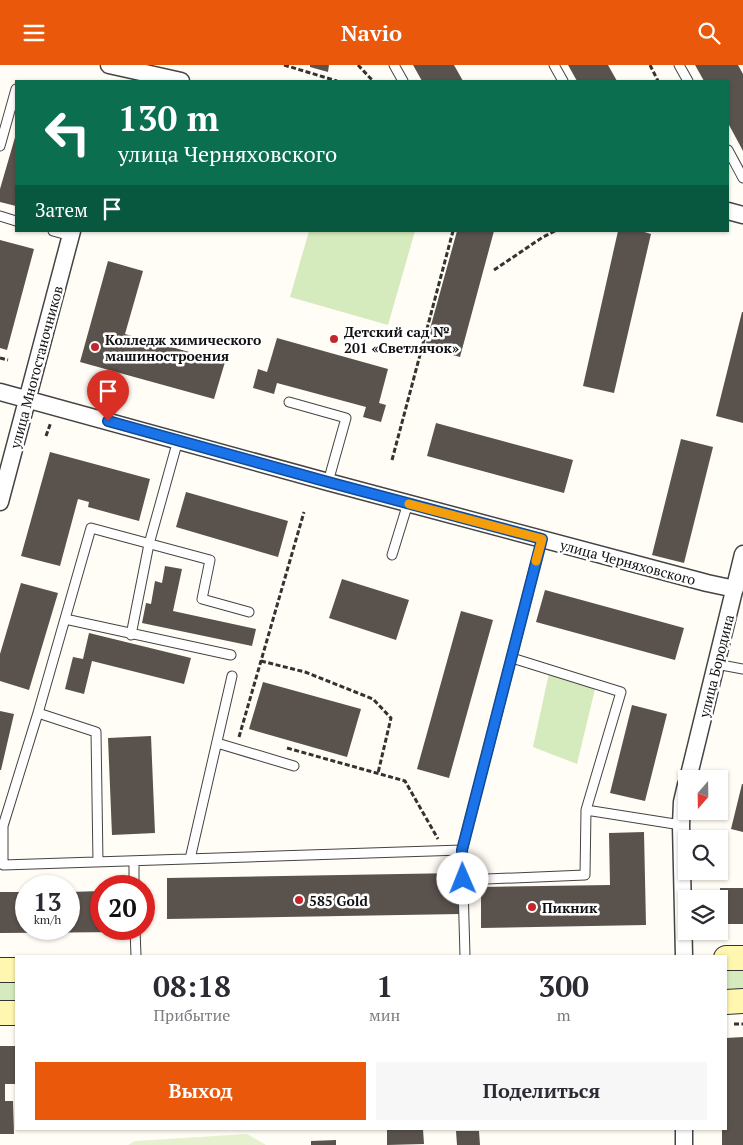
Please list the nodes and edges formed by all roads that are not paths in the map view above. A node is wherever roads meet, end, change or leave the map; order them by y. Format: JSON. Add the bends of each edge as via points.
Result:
{"nodes":[{"id":1,"x":394,"y":65,"type":"edge"},
{"id":2,"x":554,"y":65,"type":"edge"},
{"id":3,"x":679,"y":65,"type":"edge"},
{"id":4,"x":116,"y":70,"type":"edge"},
{"id":5,"x":175,"y":80,"type":"edge"},
{"id":6,"x":402,"y":80,"type":"edge"},
{"id":7,"x":562,"y":80,"type":"edge"},
{"id":8,"x":687,"y":80,"type":"edge"},
{"id":9,"x":15,"y":93,"type":"edge"},
{"id":10,"x":0,"y":146,"type":"edge"},
{"id":11,"x":729,"y":152,"type":"edge"},
{"id":12,"x":743,"y":178,"type":"edge"},
{"id":13,"x":729,"y":211,"type":"edge"},
{"id":14,"x":743,"y":215,"type":"edge"},
{"id":15,"x":0,"y":216,"type":"edge"},
{"id":16,"x":15,"y":221,"type":"edge"},
{"id":17,"x":59,"y":232,"type":"edge"},
{"id":18,"x":72,"y":234,"type":"edge"},
{"id":19,"x":0,"y":392,"type":"edge"},
{"id":20,"x":28,"y":399,"type":"junction"},
{"id":21,"x":289,"y":402,"type":"dead end"},
{"id":22,"x":178,"y":440,"type":"junction"},
{"id":23,"x":328,"y":482,"type":"junction"},
{"id":24,"x":0,"y":503,"type":"edge"},
{"id":25,"x":408,"y":503,"type":"junction"},
{"id":26,"x":542,"y":539,"type":"junction"},
{"id":27,"x":149,"y":544,"type":"junction"},
{"id":28,"x":743,"y":554,"type":"edge"},
{"id":29,"x":392,"y":555,"type":"dead end"},
{"id":30,"x":735,"y":589,"type":"junction"},
{"id":31,"x":249,"y":612,"type":"dead end"},
{"id":32,"x":65,"y":619,"type":"junction"},
{"id":33,"x":130,"y":635,"type":"junction"},
{"id":34,"x":231,"y":655,"type":"dead end"},
{"id":35,"x":512,"y":659,"type":"junction"},
{"id":36,"x":716,"y":664,"type":"junction"},
{"id":37,"x":743,"y":669,"type":"edge"},
{"id":38,"x":232,"y":676,"type":"dead end"},
{"id":39,"x":38,"y":713,"type":"junction"},
{"id":40,"x":217,"y":743,"type":"junction"},
{"id":41,"x":294,"y":766,"type":"dead end"},
{"id":42,"x":690,"y":770,"type":"edge"},
{"id":43,"x":586,"y":810,"type":"junction"},
{"id":44,"x":681,"y":820,"type":"edge"},
{"id":45,"x":681,"y":825,"type":"junction"},
{"id":46,"x":462,"y":850,"type":"junction"},
{"id":47,"x":190,"y":859,"type":"junction"},
{"id":48,"x":134,"y":861,"type":"junction"},
{"id":49,"x":98,"y":862,"type":"junction"},
{"id":50,"x":134,"y":875,"type":"edge"},
{"id":51,"x":463,"y":879,"type":"junction"},
{"id":52,"x":135,"y":940,"type":"edge"},
{"id":53,"x":136,"y":955,"type":"edge"},
{"id":54,"x":465,"y":955,"type":"edge"},
{"id":55,"x":684,"y":955,"type":"edge"},
{"id":56,"x":727,"y":958,"type":"edge"},
{"id":57,"x":743,"y":959,"type":"edge"},
{"id":58,"x":0,"y":970,"type":"edge"},
{"id":59,"x":15,"y":970,"type":"edge"},
{"id":60,"x":743,"y":1001,"type":"edge"},
{"id":61,"x":727,"y":1002,"type":"edge"},
{"id":62,"x":0,"y":1013,"type":"edge"},
{"id":63,"x":15,"y":1013,"type":"edge"},
{"id":64,"x":684,"y":1130,"type":"edge"},
{"id":65,"x":684,"y":1145,"type":"edge"}],
"edges":[{"from":1,"to":6,"type":"lane"},
{"from":2,"to":7,"type":"lane"},
{"from":3,"to":8,"type":"lane"},
{"from":4,"to":5,"type":"street"},
{"from":9,"to":10,"type":"lane"},
{"from":11,"to":12,"type":"lane"},
{"from":13,"to":14,"type":"street"},
{"from":15,"to":16,"type":"lane"},
{"from":17,"to":18,"type":"lane"},
{"from":18,"to":20,"type":"street","name":"улица Многостаночников"},
{"from":19,"to":20,"type":"street","name":"улица Черняховского"},
{"from":20,"to":22,"type":"street","name":"улица Черняховского"},
{"from":20,"to":24,"type":"street","name":"улица Многостаночников"},
{"from":21,"to":23,"type":"lane","via":[[346,418]]},
{"from":22,"to":23,"type":"street","name":"улица Черняховского"},
{"from":22,"to":27,"type":"lane"},
{"from":23,"to":25,"type":"street","name":"улица Черняховского"},
{"from":25,"to":26,"type":"street","name":"улица Черняховского"},
{"from":25,"to":29,"type":"lane"},
{"from":26,"to":30,"type":"street","name":"улица Черняховского"},
{"from":26,"to":35,"type":"lane"},
{"from":27,"to":31,"type":"lane","via":[[210,560],[202,599]]},
{"from":27,"to":32,"type":"lane","via":[[91,529]]},
{"from":27,"to":33,"type":"lane"},
{"from":28,"to":30,"type":"street","name":"улица Бородина"},
{"from":30,"to":36,"type":"street","name":"улица Бородина"},
{"from":32,"to":33,"type":"lane"},
{"from":32,"to":39,"type":"lane"},
{"from":33,"to":34,"type":"lane"},
{"from":35,"to":43,"type":"lane","via":[[621,692]]},
{"from":35,"to":46,"type":"lane"},
{"from":36,"to":37,"type":"lane"},
{"from":36,"to":42,"type":"street","name":"улица Бородина"},
{"from":38,"to":40,"type":"lane"},
{"from":39,"to":49,"type":"lane","via":[[96,732]]},
{"from":39,"to":49,"type":"lane","via":[[3,825],[4,865]]},
{"from":40,"to":41,"type":"lane"},
{"from":40,"to":47,"type":"lane"},
{"from":43,"to":45,"type":"lane"},
{"from":43,"to":51,"type":"lane","via":[[585,875]]},
{"from":44,"to":45,"type":"street"},
{"from":45,"to":55,"type":"street"},
{"from":46,"to":47,"type":"lane"},
{"from":46,"to":51,"type":"lane"},
{"from":47,"to":48,"type":"lane"},
{"from":48,"to":49,"type":"lane"},
{"from":48,"to":50,"type":"lane"},
{"from":51,"to":54,"type":"lane"},
{"from":52,"to":53,"type":"lane"},
{"from":56,"to":57,"type":"main road"},
{"from":58,"to":59,"type":"main road"},
{"from":60,"to":61,"type":"main road"},
{"from":62,"to":63,"type":"main road"},
{"from":64,"to":65,"type":"street"}]}
